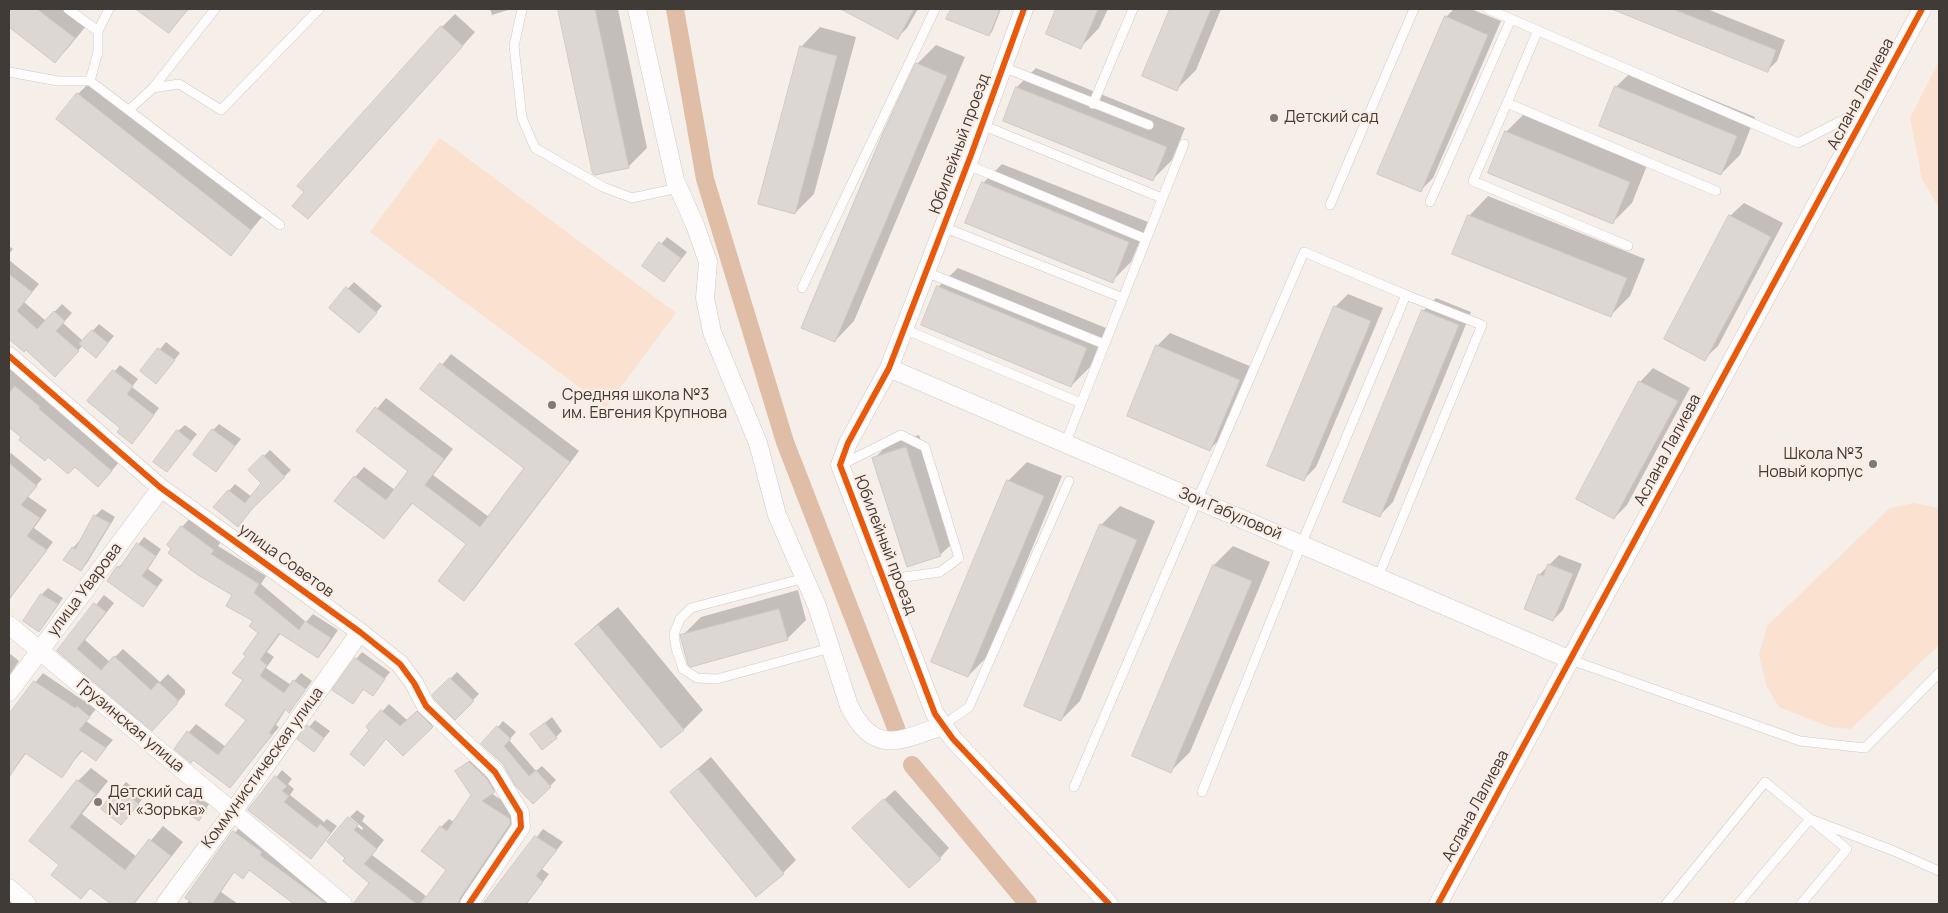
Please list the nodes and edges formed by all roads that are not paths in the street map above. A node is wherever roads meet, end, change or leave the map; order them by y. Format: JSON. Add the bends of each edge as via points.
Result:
{"nodes":[{"id":1,"x":68,"y":9,"type":"edge"},
{"id":2,"x":109,"y":9,"type":"edge"},
{"id":3,"x":215,"y":9,"type":"edge"},
{"id":4,"x":319,"y":9,"type":"edge"},
{"id":5,"x":522,"y":9,"type":"edge"},
{"id":6,"x":637,"y":9,"type":"edge"},
{"id":7,"x":935,"y":9,"type":"edge"},
{"id":8,"x":1024,"y":9,"type":"edge"},
{"id":9,"x":1133,"y":9,"type":"edge"},
{"id":10,"x":1414,"y":9,"type":"edge"},
{"id":11,"x":1488,"y":9,"type":"edge"},
{"id":12,"x":1922,"y":9,"type":"edge"},
{"id":13,"x":1511,"y":19,"type":"junction"},
{"id":14,"x":1538,"y":30,"type":"junction"},
{"id":15,"x":98,"y":31,"type":"junction"},
{"id":16,"x":1003,"y":67,"type":"junction"},
{"id":17,"x":9,"y":72,"type":"edge"},
{"id":18,"x":90,"y":81,"type":"junction"},
{"id":19,"x":153,"y":88,"type":"junction"},
{"id":20,"x":1507,"y":103,"type":"junction"},
{"id":21,"x":1093,"y":104,"type":"junction"},
{"id":22,"x":1870,"y":107,"type":"junction"},
{"id":23,"x":129,"y":110,"type":"junction"},
{"id":24,"x":982,"y":125,"type":"junction"},
{"id":25,"x":1149,"y":125,"type":"dead end"},
{"id":26,"x":1184,"y":144,"type":"dead end"},
{"id":27,"x":968,"y":165,"type":"junction"},
{"id":28,"x":678,"y":188,"type":"junction"},
{"id":29,"x":1716,"y":191,"type":"dead end"},
{"id":30,"x":1162,"y":198,"type":"junction"},
{"id":31,"x":1430,"y":202,"type":"dead end"},
{"id":32,"x":1330,"y":205,"type":"dead end"},
{"id":33,"x":280,"y":225,"type":"dead end"},
{"id":34,"x":943,"y":227,"type":"junction"},
{"id":35,"x":1146,"y":239,"type":"junction"},
{"id":36,"x":1628,"y":246,"type":"dead end"},
{"id":37,"x":926,"y":272,"type":"junction"},
{"id":38,"x":802,"y":288,"type":"dead end"},
{"id":39,"x":1406,"y":294,"type":"junction"},
{"id":40,"x":1123,"y":298,"type":"junction"},
{"id":41,"x":904,"y":329,"type":"junction"},
{"id":42,"x":1104,"y":344,"type":"junction"},
{"id":43,"x":9,"y":356,"type":"edge"},
{"id":44,"x":889,"y":368,"type":"junction"},
{"id":45,"x":1081,"y":403,"type":"junction"},
{"id":46,"x":1065,"y":444,"type":"junction"},
{"id":47,"x":840,"y":465,"type":"junction"},
{"id":48,"x":1069,"y":481,"type":"dead end"},
{"id":49,"x":161,"y":488,"type":"junction"},
{"id":50,"x":1196,"y":500,"type":"junction"},
{"id":51,"x":1301,"y":544,"type":"junction"},
{"id":52,"x":1378,"y":577,"type":"junction"},
{"id":53,"x":805,"y":578,"type":"junction"},
{"id":54,"x":884,"y":580,"type":"junction"},
{"id":55,"x":9,"y":625,"type":"edge"},
{"id":56,"x":360,"y":632,"type":"junction"},
{"id":57,"x":830,"y":648,"type":"junction"},
{"id":58,"x":39,"y":650,"type":"junction"},
{"id":59,"x":1571,"y":660,"type":"junction"},
{"id":60,"x":1939,"y":673,"type":"edge"},
{"id":61,"x":9,"y":692,"type":"edge"},
{"id":62,"x":942,"y":726,"type":"junction"},
{"id":63,"x":1074,"y":787,"type":"dead end"},
{"id":64,"x":1202,"y":792,"type":"dead end"},
{"id":65,"x":233,"y":812,"type":"junction"},
{"id":66,"x":1810,"y":819,"type":"junction"},
{"id":67,"x":1939,"y":871,"type":"edge"},
{"id":68,"x":9,"y":888,"type":"edge"},
{"id":69,"x":27,"y":904,"type":"edge"},
{"id":70,"x":165,"y":904,"type":"edge"},
{"id":71,"x":343,"y":904,"type":"edge"},
{"id":72,"x":469,"y":904,"type":"edge"},
{"id":73,"x":1108,"y":904,"type":"edge"},
{"id":74,"x":1438,"y":904,"type":"edge"},
{"id":75,"x":1666,"y":904,"type":"edge"},
{"id":76,"x":1738,"y":904,"type":"edge"},
{"id":77,"x":1801,"y":904,"type":"edge"}],
"edges":[{"from":1,"to":15,"type":"lane"},
{"from":2,"to":15,"type":"lane"},
{"from":3,"to":19,"type":"lane"},
{"from":4,"to":19,"type":"lane","via":[[221,110],[179,84]]},
{"from":5,"to":28,"type":"lane","via":[[514,46],[522,118],[535,148],[603,188],[632,198]]},
{"from":6,"to":28,"type":"street"},
{"from":7,"to":38,"type":"lane"},
{"from":8,"to":16,"type":"street","name":"Юбилейный проезд"},
{"from":9,"to":21,"type":"lane"},
{"from":10,"to":32,"type":"lane"},
{"from":11,"to":13,"type":"lane"},
{"from":12,"to":22,"type":"street","name":"Аслана Лалиева"},
{"from":13,"to":14,"type":"lane"},
{"from":13,"to":31,"type":"lane"},
{"from":14,"to":20,"type":"lane"},
{"from":14,"to":22,"type":"lane","via":[[1798,143]]},
{"from":15,"to":18,"type":"lane","via":[[98,52]]},
{"from":16,"to":21,"type":"lane"},
{"from":16,"to":24,"type":"street","name":"Юбилейный проезд"},
{"from":17,"to":18,"type":"lane","via":[[58,82]]},
{"from":18,"to":23,"type":"lane"},
{"from":19,"to":23,"type":"lane"},
{"from":20,"to":29,"type":"lane"},
{"from":20,"to":36,"type":"lane","via":[[1473,181]]},
{"from":21,"to":25,"type":"lane"},
{"from":22,"to":59,"type":"street","name":"Аслана Лалиева"},
{"from":23,"to":33,"type":"lane"},
{"from":24,"to":27,"type":"street","name":"Юбилейный проезд"},
{"from":24,"to":30,"type":"lane"},
{"from":26,"to":30,"type":"lane"},
{"from":27,"to":34,"type":"street","name":"Юбилейный проезд"},
{"from":27,"to":35,"type":"lane"},
{"from":28,"to":53,"type":"street","via":[[708,262],[705,298],[712,332],[758,443],[777,515]]},
{"from":30,"to":35,"type":"lane"},
{"from":34,"to":37,"type":"street","name":"Юбилейный проезд"},
{"from":34,"to":40,"type":"lane"},
{"from":35,"to":40,"type":"lane"},
{"from":37,"to":41,"type":"street","name":"Юбилейный проезд"},
{"from":37,"to":42,"type":"lane"},
{"from":39,"to":50,"type":"lane","via":[[1304,252]]},
{"from":39,"to":51,"type":"lane"},
{"from":39,"to":52,"type":"lane","via":[[1482,325]]},
{"from":40,"to":42,"type":"lane"},
{"from":41,"to":44,"type":"street","name":"Юбилейный проезд"},
{"from":41,"to":45,"type":"lane"},
{"from":42,"to":45,"type":"lane"},
{"from":43,"to":49,"type":"street","name":"улица Советов"},
{"from":44,"to":46,"type":"street","name":"Зои Габуловой"},
{"from":44,"to":47,"type":"street","name":"Юбилейный проезд","via":[[848,443]]},
{"from":45,"to":46,"type":"lane"},
{"from":46,"to":50,"type":"street","name":"Зои Габуловой"},
{"from":47,"to":54,"type":"street","name":"Юбилейный проезд"},
{"from":47,"to":54,"type":"lane","via":[[901,435],[926,447],[959,558],[940,572]]},
{"from":48,"to":62,"type":"lane","via":[[969,707]]},
{"from":49,"to":56,"type":"street","name":"улица Советов"},
{"from":49,"to":58,"type":"street","name":"улица Уварова"},
{"from":50,"to":51,"type":"street","name":"Зои Габуловой"},
{"from":50,"to":63,"type":"lane"},
{"from":51,"to":52,"type":"street","name":"Зои Габуловой"},
{"from":51,"to":64,"type":"lane"},
{"from":52,"to":59,"type":"street","name":"Зои Габуловой"},
{"from":53,"to":57,"type":"street"},
{"from":53,"to":57,"type":"lane","via":[[691,608],[680,619],[674,634],[678,655],[683,668],[697,678],[717,679]]},
{"from":54,"to":62,"type":"street","name":"Юбилейный проезд"},
{"from":55,"to":58,"type":"street","name":"Грузинская улица"},
{"from":56,"to":65,"type":"street","name":"Коммунистическая улица"},
{"from":56,"to":72,"type":"street","name":"улица Советов","via":[[400,664],[426,706],[495,772],[520,813],[521,828]]},
{"from":57,"to":62,"type":"street","via":[[849,706],[865,731],[888,741]]},
{"from":58,"to":61,"type":"street","name":"улица Уварова"},
{"from":58,"to":65,"type":"street","name":"Грузинская улица"},
{"from":59,"to":60,"type":"lane","via":[[1800,741],[1865,748]]},
{"from":59,"to":74,"type":"street","name":"Аслана Лалиева"},
{"from":62,"to":73,"type":"street","name":"Юбилейный проезд"},
{"from":65,"to":70,"type":"street","name":"Коммунистическая улица"},
{"from":65,"to":71,"type":"street","name":"Грузинская улица"},
{"from":66,"to":67,"type":"lane"},
{"from":66,"to":75,"type":"lane","via":[[1765,782]]},
{"from":66,"to":76,"type":"lane"},
{"from":66,"to":77,"type":"lane","via":[[1847,849]]},
{"from":68,"to":69,"type":"street"}]}
